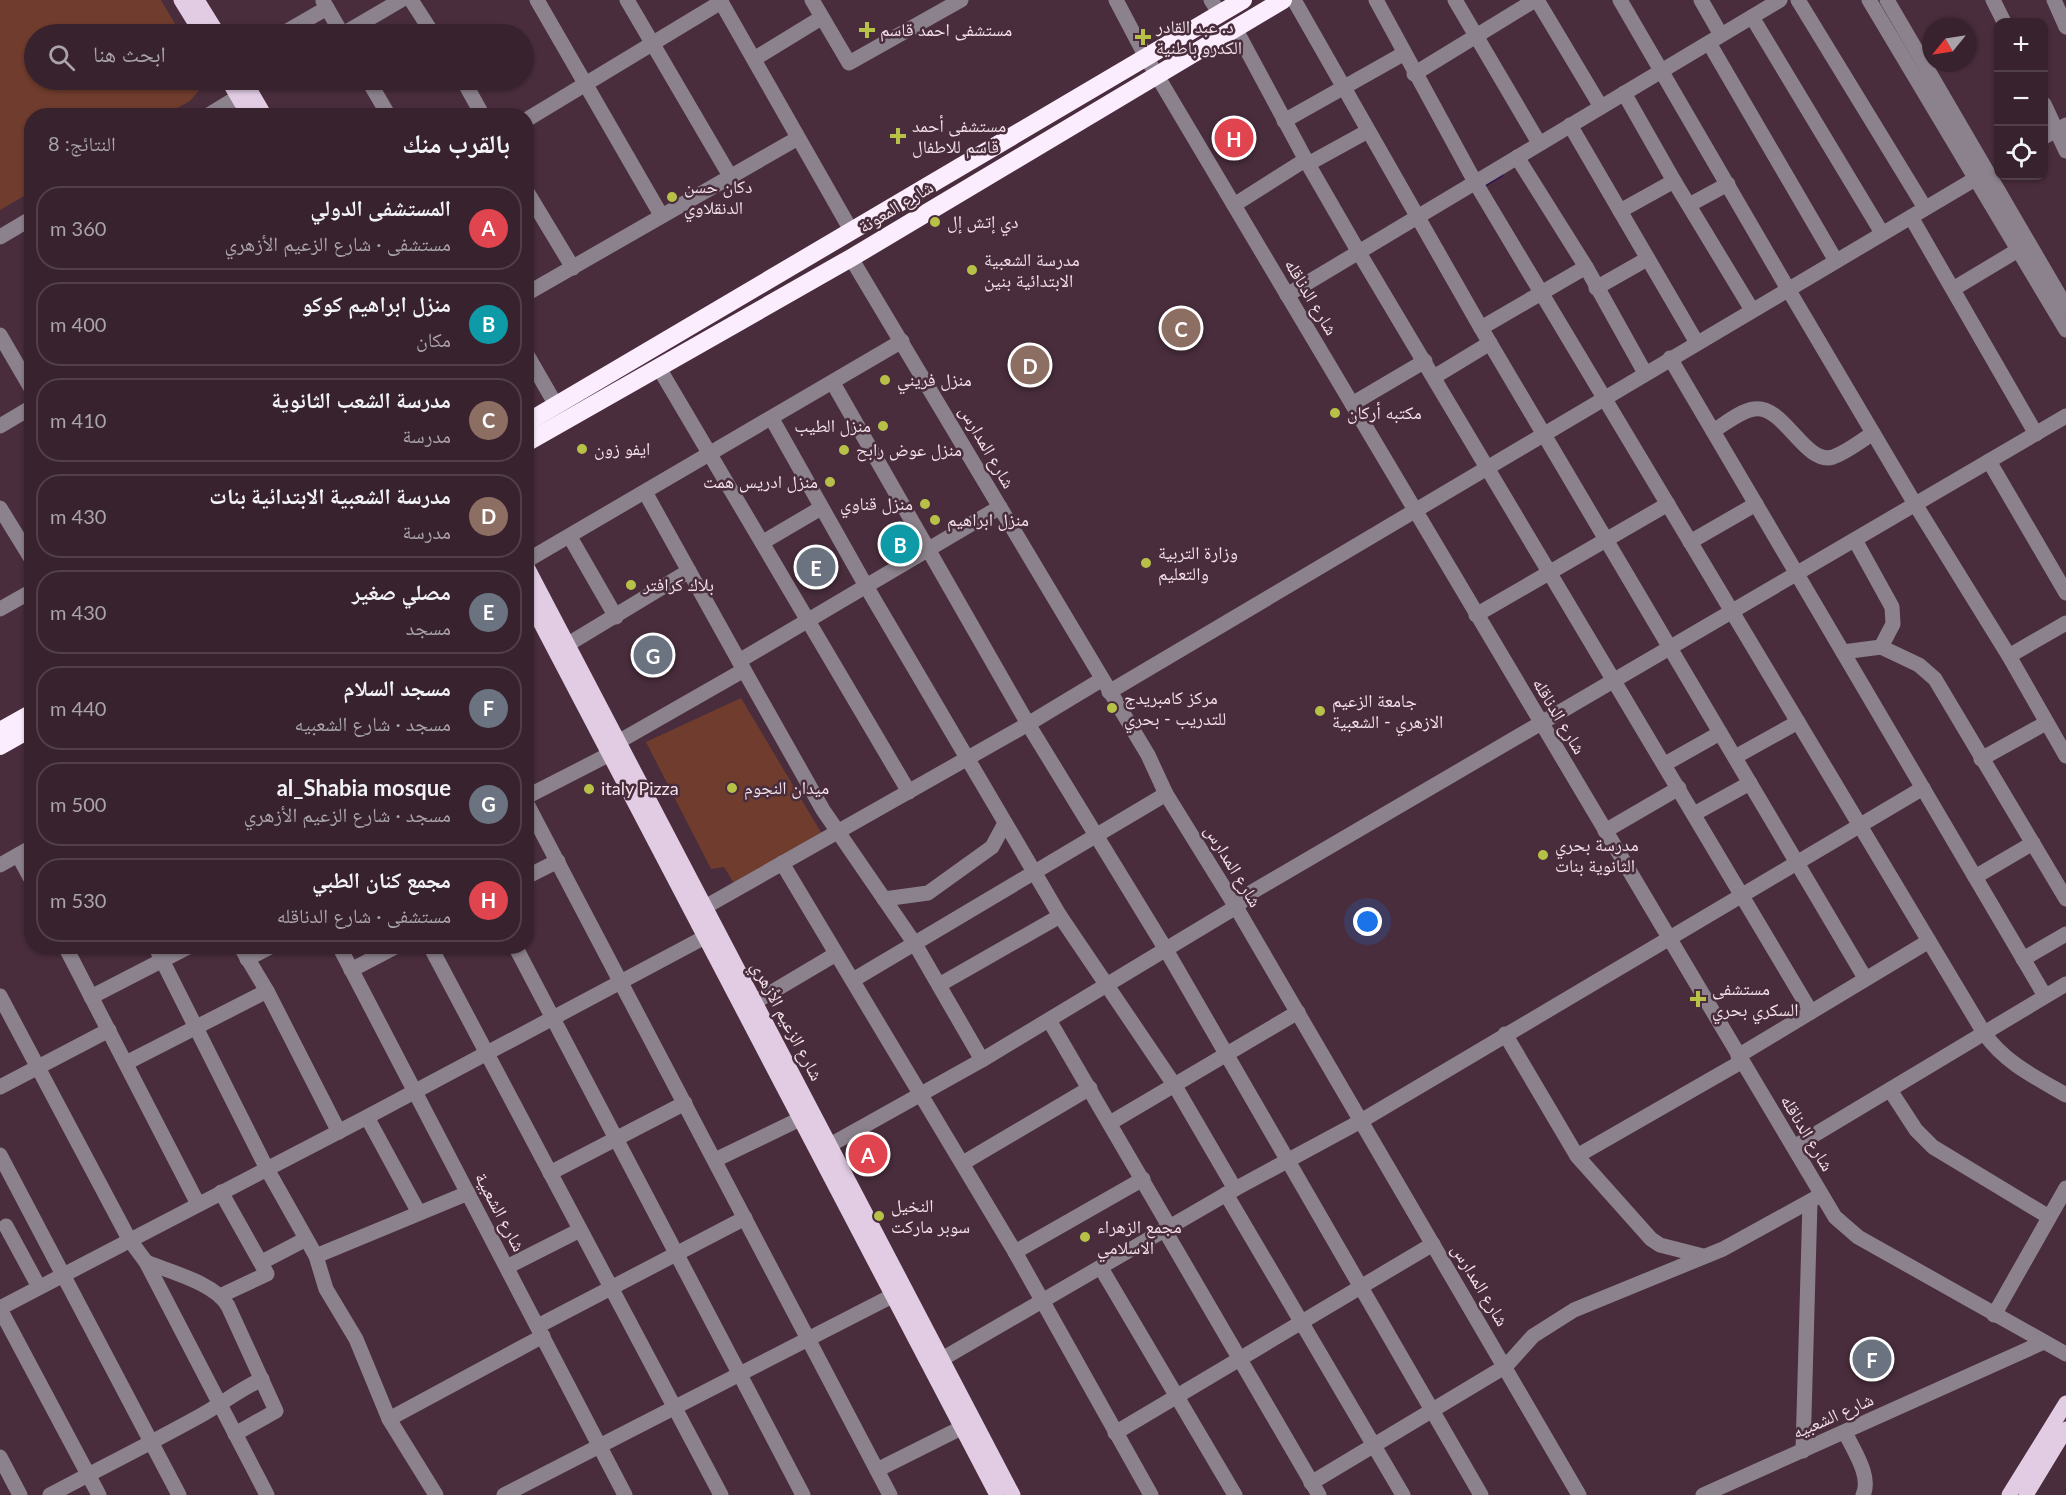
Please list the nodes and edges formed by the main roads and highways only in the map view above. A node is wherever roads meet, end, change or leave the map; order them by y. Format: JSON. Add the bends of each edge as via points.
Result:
{"nodes":[{"id":1,"x":182,"y":0,"type":"edge"},
{"id":2,"x":197,"y":0,"type":"edge"},
{"id":3,"x":1243,"y":0,"type":"edge"},
{"id":4,"x":1283,"y":0,"type":"edge"},
{"id":5,"x":1216,"y":7,"type":"edge"},
{"id":6,"x":196,"y":24,"type":"edge"},
{"id":7,"x":212,"y":24,"type":"edge"},
{"id":8,"x":234,"y":90,"type":"edge"},
{"id":9,"x":250,"y":90,"type":"edge"},
{"id":10,"x":244,"y":108,"type":"edge"},
{"id":11,"x":260,"y":108,"type":"edge"},
{"id":12,"x":534,"y":418,"type":"edge"},
{"id":13,"x":534,"y":438,"type":"edge"},
{"id":14,"x":534,"y":578,"type":"edge"},
{"id":15,"x":534,"y":609,"type":"edge"},
{"id":16,"x":24,"y":718,"type":"edge"},
{"id":17,"x":0,"y":731,"type":"edge"},
{"id":18,"x":24,"y":732,"type":"edge"},
{"id":19,"x":0,"y":746,"type":"edge"},
{"id":20,"x":614,"y":748,"type":"junction"},
{"id":21,"x":2066,"y":1403,"type":"edge"},
{"id":22,"x":2066,"y":1429,"type":"edge"},
{"id":23,"x":996,"y":1495,"type":"edge"},
{"id":24,"x":1013,"y":1495,"type":"edge"},
{"id":25,"x":2009,"y":1495,"type":"edge"},
{"id":26,"x":2026,"y":1495,"type":"edge"}],
"edges":[{"from":1,"to":6,"type":"main road"},
{"from":2,"to":7,"type":"main road"},
{"from":3,"to":5,"type":"highway","name":"شارع المعونة"},
{"from":4,"to":13,"type":"highway","name":"شارع المعونة","via":[[851,258]]},
{"from":5,"to":12,"type":"highway","name":"شارع المعونة","via":[[1146,57]]},
{"from":8,"to":10,"type":"main road"},
{"from":9,"to":11,"type":"main road"},
{"from":14,"to":20,"type":"main road","name":"شارع الزعيم الأزهري","via":[[570,643]]},
{"from":15,"to":20,"type":"main road","name":"شارع الزعيم الأزهري"},
{"from":16,"to":17,"type":"highway"},
{"from":18,"to":19,"type":"highway"},
{"from":20,"to":23,"type":"main road","name":"شارع الزعيم الأزهري","via":[[705,937]]},
{"from":20,"to":24,"type":"main road","name":"شارع الزعيم الأزهري","via":[[705,907]]},
{"from":21,"to":25,"type":"main road"},
{"from":22,"to":26,"type":"main road"}]}
